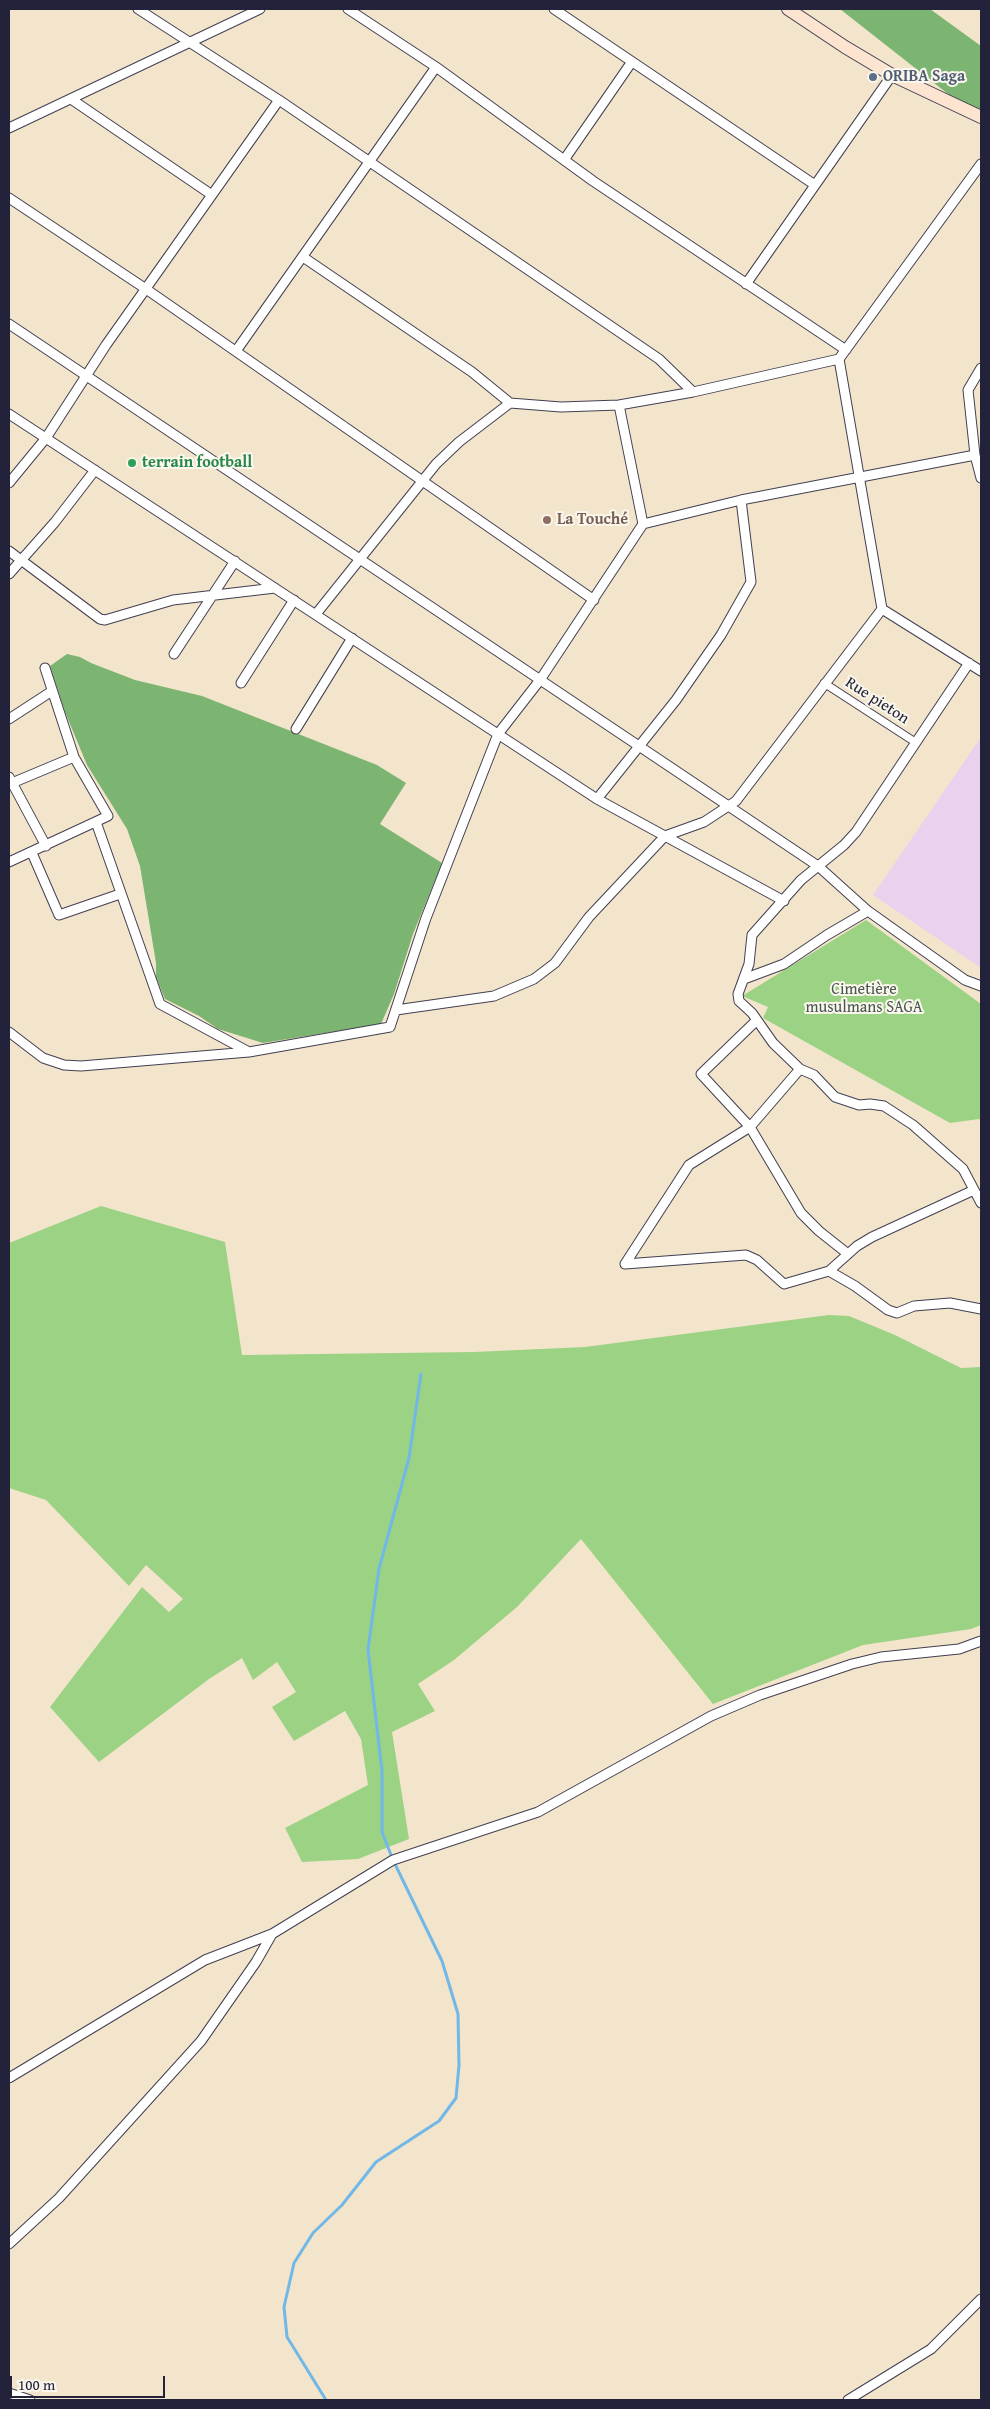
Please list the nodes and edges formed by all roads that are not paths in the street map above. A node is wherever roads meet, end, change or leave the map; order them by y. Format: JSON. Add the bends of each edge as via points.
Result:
{"nodes":[{"id":1,"x":138,"y":9,"type":"edge"},
{"id":2,"x":260,"y":9,"type":"edge"},
{"id":3,"x":348,"y":9,"type":"edge"},
{"id":4,"x":554,"y":9,"type":"edge"},
{"id":5,"x":788,"y":9,"type":"edge"},
{"id":6,"x":189,"y":42,"type":"junction"},
{"id":7,"x":631,"y":63,"type":"junction"},
{"id":8,"x":436,"y":67,"type":"junction"},
{"id":9,"x":892,"y":75,"type":"junction"},
{"id":10,"x":71,"y":99,"type":"junction"},
{"id":11,"x":279,"y":100,"type":"junction"},
{"id":12,"x":981,"y":117,"type":"edge"},
{"id":13,"x":9,"y":128,"type":"edge"},
{"id":14,"x":564,"y":160,"type":"junction"},
{"id":15,"x":370,"y":164,"type":"junction"},
{"id":16,"x":981,"y":164,"type":"edge"},
{"id":17,"x":815,"y":185,"type":"junction"},
{"id":18,"x":212,"y":195,"type":"junction"},
{"id":19,"x":9,"y":198,"type":"edge"},
{"id":20,"x":304,"y":257,"type":"junction"},
{"id":21,"x":746,"y":284,"type":"junction"},
{"id":22,"x":146,"y":289,"type":"junction"},
{"id":23,"x":9,"y":324,"type":"edge"},
{"id":24,"x":846,"y":350,"type":"junction"},
{"id":25,"x":236,"y":351,"type":"junction"},
{"id":26,"x":840,"y":359,"type":"junction"},
{"id":27,"x":981,"y":368,"type":"edge"},
{"id":28,"x":86,"y":376,"type":"junction"},
{"id":29,"x":693,"y":392,"type":"junction"},
{"id":30,"x":510,"y":404,"type":"junction"},
{"id":31,"x":618,"y":405,"type":"junction"},
{"id":32,"x":9,"y":414,"type":"edge"},
{"id":33,"x":46,"y":438,"type":"junction"},
{"id":34,"x":975,"y":455,"type":"junction"},
{"id":35,"x":95,"y":470,"type":"junction"},
{"id":36,"x":981,"y":478,"type":"edge"},
{"id":37,"x":860,"y":479,"type":"junction"},
{"id":38,"x":420,"y":480,"type":"junction"},
{"id":39,"x":9,"y":483,"type":"edge"},
{"id":40,"x":741,"y":500,"type":"junction"},
{"id":41,"x":643,"y":524,"type":"junction"},
{"id":42,"x":9,"y":551,"type":"edge"},
{"id":43,"x":359,"y":559,"type":"junction"},
{"id":44,"x":22,"y":560,"type":"junction"},
{"id":45,"x":235,"y":561,"type":"junction"},
{"id":46,"x":9,"y":574,"type":"edge"},
{"id":47,"x":275,"y":588,"type":"junction"},
{"id":48,"x":212,"y":596,"type":"junction"},
{"id":49,"x":294,"y":600,"type":"junction"},
{"id":50,"x":594,"y":600,"type":"junction"},
{"id":51,"x":882,"y":609,"type":"junction"},
{"id":52,"x":316,"y":614,"type":"junction"},
{"id":53,"x":352,"y":638,"type":"junction"},
{"id":54,"x":174,"y":654,"type":"dead end"},
{"id":55,"x":969,"y":663,"type":"junction"},
{"id":56,"x":45,"y":668,"type":"dead end"},
{"id":57,"x":981,"y":670,"type":"edge"},
{"id":58,"x":540,"y":680,"type":"junction"},
{"id":59,"x":241,"y":682,"type":"dead end"},
{"id":60,"x":824,"y":683,"type":"junction"},
{"id":61,"x":52,"y":691,"type":"junction"},
{"id":62,"x":9,"y":719,"type":"edge"},
{"id":63,"x":296,"y":729,"type":"dead end"},
{"id":64,"x":498,"y":734,"type":"junction"},
{"id":65,"x":915,"y":742,"type":"junction"},
{"id":66,"x":639,"y":746,"type":"junction"},
{"id":67,"x":74,"y":757,"type":"junction"},
{"id":68,"x":10,"y":780,"type":"edge"},
{"id":69,"x":597,"y":799,"type":"junction"},
{"id":70,"x":730,"y":807,"type":"junction"},
{"id":71,"x":96,"y":822,"type":"junction"},
{"id":72,"x":665,"y":836,"type":"junction"},
{"id":73,"x":46,"y":846,"type":"junction"},
{"id":74,"x":32,"y":854,"type":"junction"},
{"id":75,"x":9,"y":862,"type":"edge"},
{"id":76,"x":818,"y":866,"type":"junction"},
{"id":77,"x":120,"y":894,"type":"junction"},
{"id":78,"x":784,"y":901,"type":"junction"},
{"id":79,"x":868,"y":911,"type":"junction"},
{"id":80,"x":744,"y":979,"type":"junction"},
{"id":81,"x":981,"y":986,"type":"edge"},
{"id":82,"x":396,"y":1010,"type":"junction"},
{"id":83,"x":757,"y":1020,"type":"junction"},
{"id":84,"x":9,"y":1032,"type":"edge"},
{"id":85,"x":249,"y":1052,"type":"junction"},
{"id":86,"x":800,"y":1069,"type":"junction"},
{"id":87,"x":750,"y":1128,"type":"junction"},
{"id":88,"x":974,"y":1190,"type":"junction"},
{"id":89,"x":981,"y":1202,"type":"edge"},
{"id":90,"x":848,"y":1254,"type":"junction"},
{"id":91,"x":829,"y":1271,"type":"junction"},
{"id":92,"x":981,"y":1309,"type":"edge"},
{"id":93,"x":981,"y":1641,"type":"edge"},
{"id":94,"x":272,"y":1934,"type":"junction"},
{"id":95,"x":9,"y":2078,"type":"edge"},
{"id":96,"x":9,"y":2244,"type":"edge"},
{"id":97,"x":981,"y":2299,"type":"edge"},
{"id":98,"x":9,"y":2393,"type":"edge"},
{"id":99,"x":30,"y":2400,"type":"edge"},
{"id":100,"x":848,"y":2400,"type":"edge"}],
"edges":[{"from":1,"to":6,"type":"street"},
{"from":2,"to":6,"type":"street"},
{"from":3,"to":8,"type":"street"},
{"from":4,"to":7,"type":"street"},
{"from":5,"to":9,"type":"main road"},
{"from":6,"to":10,"type":"street"},
{"from":6,"to":11,"type":"street"},
{"from":7,"to":14,"type":"street"},
{"from":7,"to":17,"type":"street"},
{"from":8,"to":14,"type":"street"},
{"from":8,"to":15,"type":"street"},
{"from":9,"to":12,"type":"main road"},
{"from":9,"to":17,"type":"street"},
{"from":10,"to":13,"type":"street"},
{"from":10,"to":18,"type":"street"},
{"from":11,"to":15,"type":"street"},
{"from":11,"to":18,"type":"street"},
{"from":14,"to":21,"type":"street"},
{"from":15,"to":20,"type":"street"},
{"from":15,"to":29,"type":"street","via":[[659,359]]},
{"from":16,"to":24,"type":"street"},
{"from":17,"to":21,"type":"street"},
{"from":18,"to":22,"type":"street"},
{"from":19,"to":22,"type":"street"},
{"from":20,"to":25,"type":"street"},
{"from":20,"to":30,"type":"street","via":[[472,372]]},
{"from":21,"to":24,"type":"street"},
{"from":22,"to":25,"type":"street"},
{"from":22,"to":28,"type":"street"},
{"from":23,"to":28,"type":"street"},
{"from":24,"to":26,"type":"street"},
{"from":25,"to":38,"type":"street"},
{"from":26,"to":29,"type":"street"},
{"from":26,"to":37,"type":"street"},
{"from":27,"to":34,"type":"street","via":[[968,390]]},
{"from":28,"to":33,"type":"street"},
{"from":28,"to":43,"type":"street"},
{"from":29,"to":31,"type":"street"},
{"from":30,"to":31,"type":"street","via":[[561,407]]},
{"from":30,"to":38,"type":"street","via":[[454,445]]},
{"from":31,"to":41,"type":"street"},
{"from":32,"to":33,"type":"street"},
{"from":33,"to":35,"type":"street"},
{"from":33,"to":39,"type":"street"},
{"from":34,"to":36,"type":"street"},
{"from":34,"to":37,"type":"street"},
{"from":35,"to":44,"type":"street"},
{"from":35,"to":45,"type":"street"},
{"from":37,"to":40,"type":"street"},
{"from":37,"to":51,"type":"street"},
{"from":38,"to":43,"type":"street"},
{"from":38,"to":50,"type":"street"},
{"from":40,"to":41,"type":"street"},
{"from":40,"to":66,"type":"street","via":[[751,582],[726,629]]},
{"from":41,"to":50,"type":"street"},
{"from":42,"to":44,"type":"street"},
{"from":43,"to":52,"type":"street"},
{"from":43,"to":58,"type":"street"},
{"from":44,"to":46,"type":"street"},
{"from":44,"to":48,"type":"street","via":[[100,619],[110,620],[173,600]]},
{"from":45,"to":47,"type":"street"},
{"from":45,"to":48,"type":"street"},
{"from":47,"to":48,"type":"street"},
{"from":47,"to":49,"type":"street"},
{"from":48,"to":54,"type":"street"},
{"from":49,"to":52,"type":"street"},
{"from":49,"to":59,"type":"street"},
{"from":50,"to":58,"type":"street"},
{"from":51,"to":55,"type":"street"},
{"from":51,"to":60,"type":"street"},
{"from":52,"to":53,"type":"street"},
{"from":53,"to":63,"type":"street"},
{"from":53,"to":64,"type":"street"},
{"from":55,"to":57,"type":"street"},
{"from":55,"to":65,"type":"street"},
{"from":56,"to":61,"type":"street"},
{"from":58,"to":64,"type":"street"},
{"from":58,"to":66,"type":"street"},
{"from":60,"to":65,"type":"street","name":"Rue pieton"},
{"from":60,"to":70,"type":"street"},
{"from":61,"to":62,"type":"street"},
{"from":61,"to":67,"type":"street"},
{"from":64,"to":69,"type":"street"},
{"from":64,"to":82,"type":"street","via":[[426,918]]},
{"from":65,"to":76,"type":"street","via":[[856,832]]},
{"from":66,"to":69,"type":"street"},
{"from":66,"to":70,"type":"street"},
{"from":67,"to":68,"type":"street"},
{"from":67,"to":71,"type":"street","via":[[108,816]]},
{"from":68,"to":73,"type":"street"},
{"from":69,"to":72,"type":"street"},
{"from":70,"to":72,"type":"street","via":[[704,822]]},
{"from":70,"to":76,"type":"street"},
{"from":71,"to":73,"type":"street"},
{"from":71,"to":77,"type":"street"},
{"from":72,"to":78,"type":"street"},
{"from":72,"to":82,"type":"street","via":[[606,898],[555,963],[534,979],[494,996]]},
{"from":73,"to":74,"type":"street"},
{"from":74,"to":75,"type":"street"},
{"from":74,"to":77,"type":"street","via":[[59,915]]},
{"from":76,"to":78,"type":"street"},
{"from":76,"to":79,"type":"street"},
{"from":77,"to":85,"type":"street","via":[[160,1004]]},
{"from":78,"to":80,"type":"street","via":[[752,935]]},
{"from":79,"to":80,"type":"street","via":[[784,964]]},
{"from":79,"to":81,"type":"street","via":[[965,980]]},
{"from":80,"to":83,"type":"street","via":[[738,994],[739,1001]]},
{"from":82,"to":85,"type":"street","via":[[390,1027]]},
{"from":83,"to":86,"type":"street","via":[[773,1043]]},
{"from":83,"to":87,"type":"street","via":[[701,1074]]},
{"from":84,"to":85,"type":"street","via":[[43,1058],[64,1065]]},
{"from":86,"to":87,"type":"street"},
{"from":86,"to":88,"type":"street","via":[[814,1075],[835,1097],[859,1105],[884,1106],[913,1125],[963,1169]]},
{"from":87,"to":90,"type":"street","via":[[801,1213]]},
{"from":87,"to":91,"type":"street","via":[[689,1165],[624,1264],[746,1255],[757,1260],[784,1284]]},
{"from":88,"to":89,"type":"street"},
{"from":88,"to":90,"type":"street","via":[[897,1224]]},
{"from":90,"to":91,"type":"street"},
{"from":91,"to":92,"type":"street","via":[[897,1313],[914,1306],[950,1303]]},
{"from":93,"to":94,"type":"street","via":[[959,1650],[881,1657],[852,1664],[760,1695],[711,1716],[538,1812],[393,1860]]},
{"from":94,"to":95,"type":"street","via":[[205,1960]]},
{"from":94,"to":96,"type":"street","via":[[201,2041],[60,2198]]},
{"from":97,"to":100,"type":"street","via":[[931,2349]]},
{"from":98,"to":99,"type":"street"}]}
